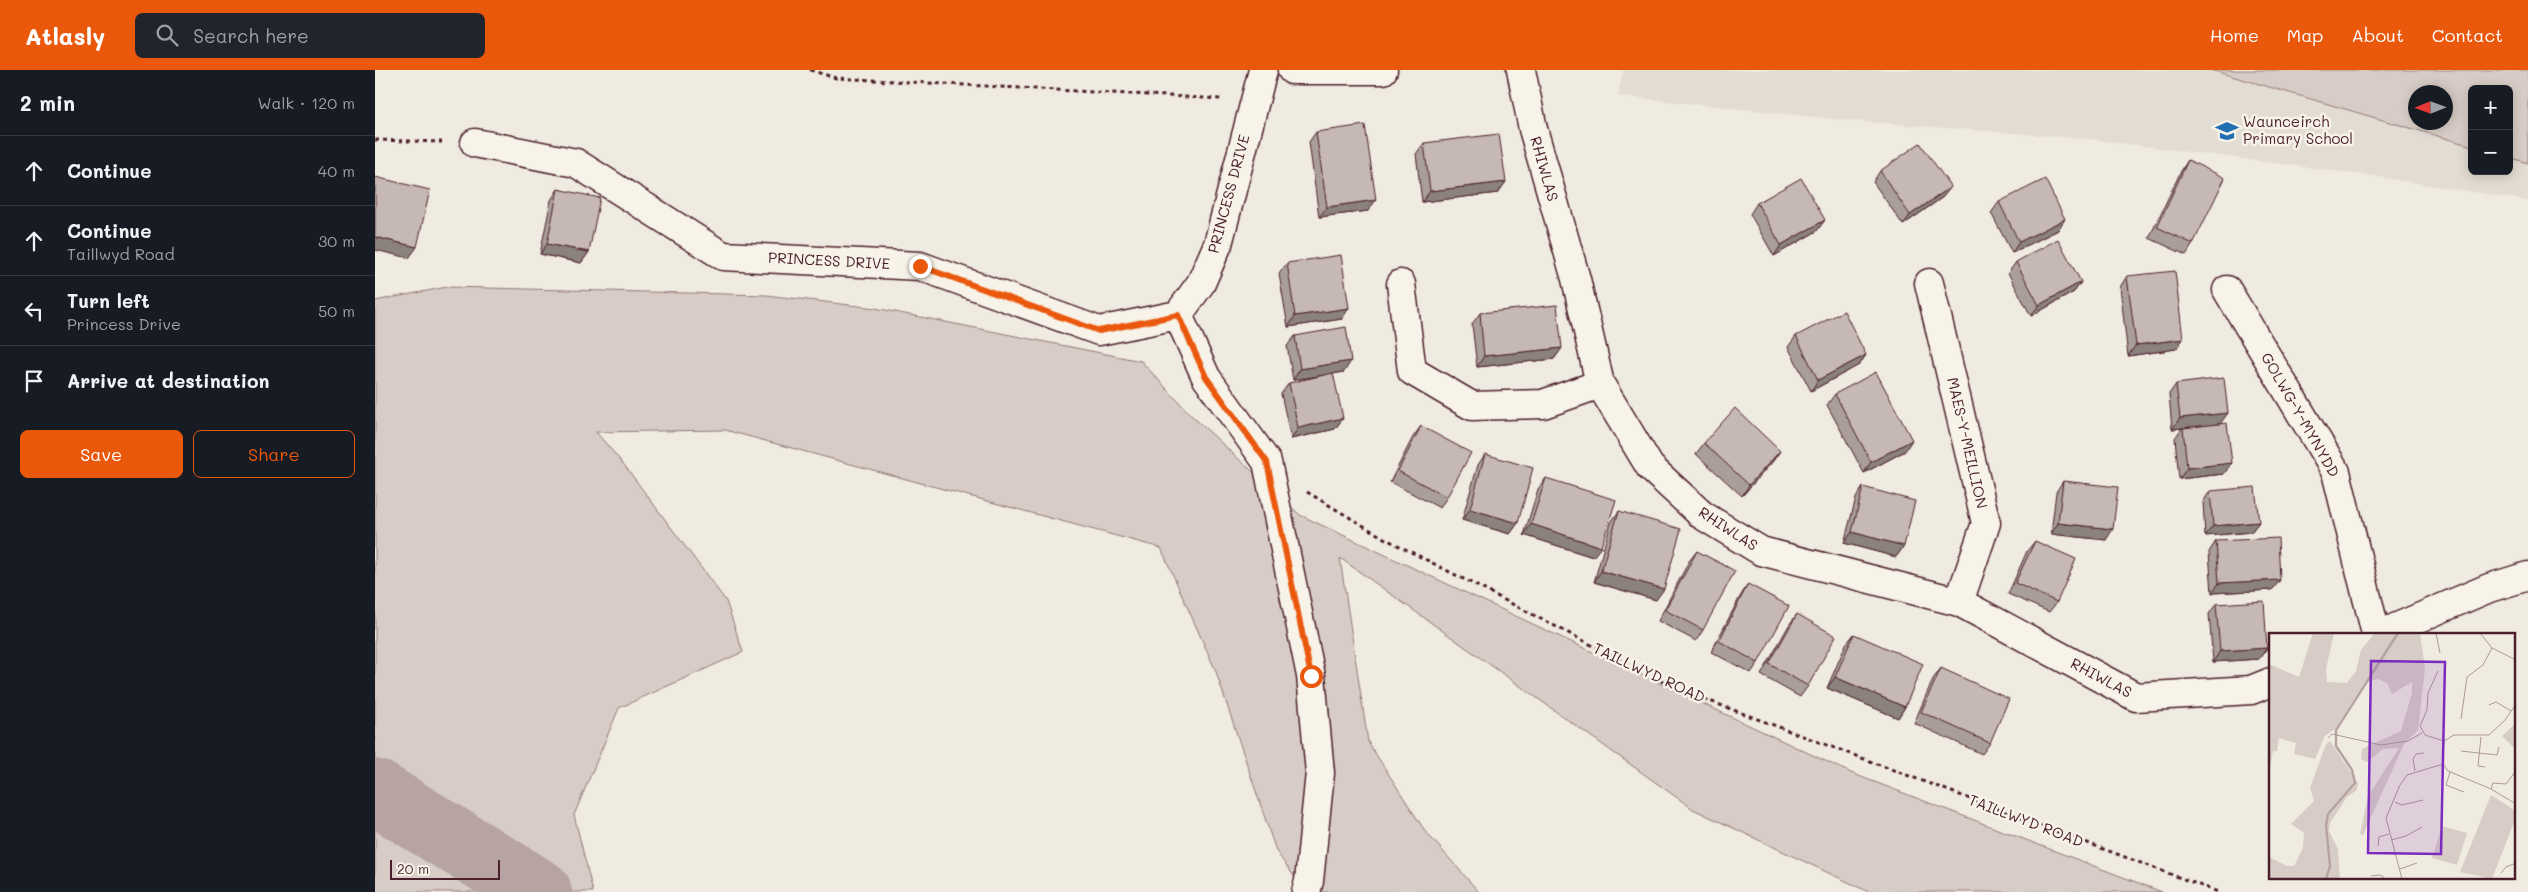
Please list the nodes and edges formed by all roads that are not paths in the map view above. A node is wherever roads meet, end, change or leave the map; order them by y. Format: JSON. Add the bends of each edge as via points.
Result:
{"nodes":[{"id":1,"x":1263,"y":70,"type":"edge"},
{"id":2,"x":1293,"y":70,"type":"edge"},
{"id":3,"x":1383,"y":70,"type":"edge"},
{"id":4,"x":1521,"y":70,"type":"edge"},
{"id":5,"x":475,"y":143,"type":"road end"},
{"id":6,"x":1929,"y":283,"type":"dead end"},
{"id":7,"x":1401,"y":284,"type":"dead end"},
{"id":8,"x":2227,"y":290,"type":"dead end"},
{"id":9,"x":1178,"y":315,"type":"junction"},
{"id":10,"x":1600,"y":384,"type":"junction"},
{"id":11,"x":2528,"y":576,"type":"edge"},
{"id":12,"x":1959,"y":602,"type":"junction"},
{"id":13,"x":2376,"y":633,"type":"edge"},
{"id":14,"x":2383,"y":633,"type":"edge"},
{"id":15,"x":2269,"y":683,"type":"edge"},
{"id":16,"x":1306,"y":892,"type":"edge"}],
"edges":[{"from":1,"to":9,"type":"street","name":"PRINCESS DRIVE","via":[[1218,244],[1201,283]]},
{"from":2,"to":3,"type":"street"},
{"from":4,"to":10,"type":"street","name":"RHIWLAS","via":[[1533,129],[1576,279]]},
{"from":5,"to":9,"type":"street","name":"PRINCESS DRIVE","via":[[576,163],[723,256],[920,266],[1099,331]]},
{"from":6,"to":12,"type":"street","name":"MAES-Y-MEILLION","via":[[1986,523]]},
{"from":7,"to":10,"type":"street","via":[[1412,371],[1472,406],[1543,404]]},
{"from":8,"to":13,"type":"street","name":"GOLWG-Y-MYNYDD","via":[[2337,472]]},
{"from":9,"to":16,"type":"street","via":[[1206,377],[1267,462],[1311,676],[1321,773]]},
{"from":10,"to":12,"type":"street","name":"RHIWLAS","via":[[1650,467],[1702,515],[1761,551]]},
{"from":11,"to":14,"type":"street","via":[[2489,588]]},
{"from":12,"to":15,"type":"street","name":"RHIWLAS","via":[[2136,697],[2251,690]]}]}
